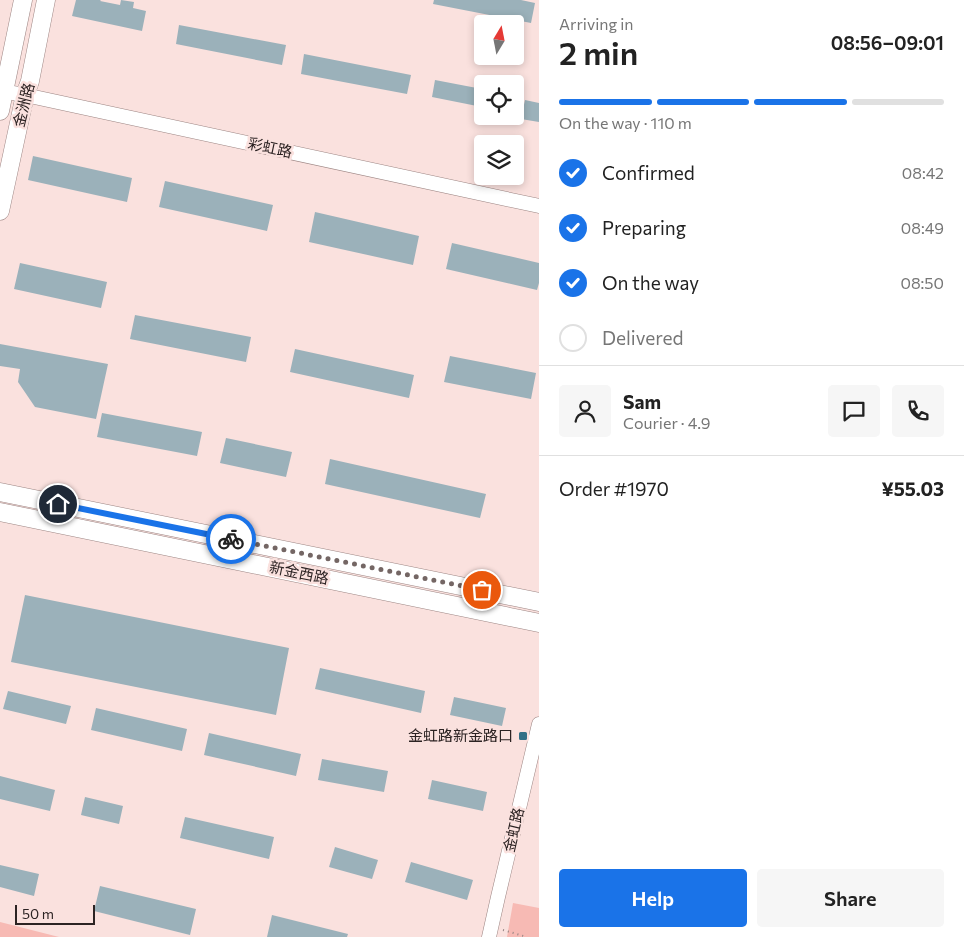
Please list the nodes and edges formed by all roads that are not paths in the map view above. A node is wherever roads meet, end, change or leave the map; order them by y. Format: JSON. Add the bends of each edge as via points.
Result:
{"nodes":[{"id":1,"x":23,"y":0,"type":"edge"},
{"id":2,"x":46,"y":0,"type":"edge"},
{"id":3,"x":2,"y":91,"type":"edge"},
{"id":4,"x":25,"y":95,"type":"junction"},
{"id":5,"x":0,"y":111,"type":"edge"},
{"id":6,"x":539,"y":206,"type":"edge"},
{"id":7,"x":0,"y":211,"type":"edge"},
{"id":8,"x":0,"y":492,"type":"edge"},
{"id":9,"x":0,"y":512,"type":"edge"},
{"id":10,"x":539,"y":602,"type":"edge"},
{"id":11,"x":539,"y":623,"type":"edge"},
{"id":12,"x":539,"y":724,"type":"edge"},
{"id":13,"x":490,"y":933,"type":"edge"}],
"edges":[{"from":1,"to":3,"type":"main road","name":"金洲路"},
{"from":2,"to":4,"type":"main road","name":"金洲路"},
{"from":3,"to":4,"type":"street","name":"彩虹路"},
{"from":3,"to":5,"type":"main road","name":"金洲路"},
{"from":4,"to":6,"type":"street","name":"彩虹路"},
{"from":4,"to":7,"type":"main road","name":"金洲路"},
{"from":8,"to":10,"type":"main road","name":"新金西路"},
{"from":9,"to":11,"type":"main road","name":"新金西路"},
{"from":12,"to":13,"type":"street","name":"金虹路"}]}
